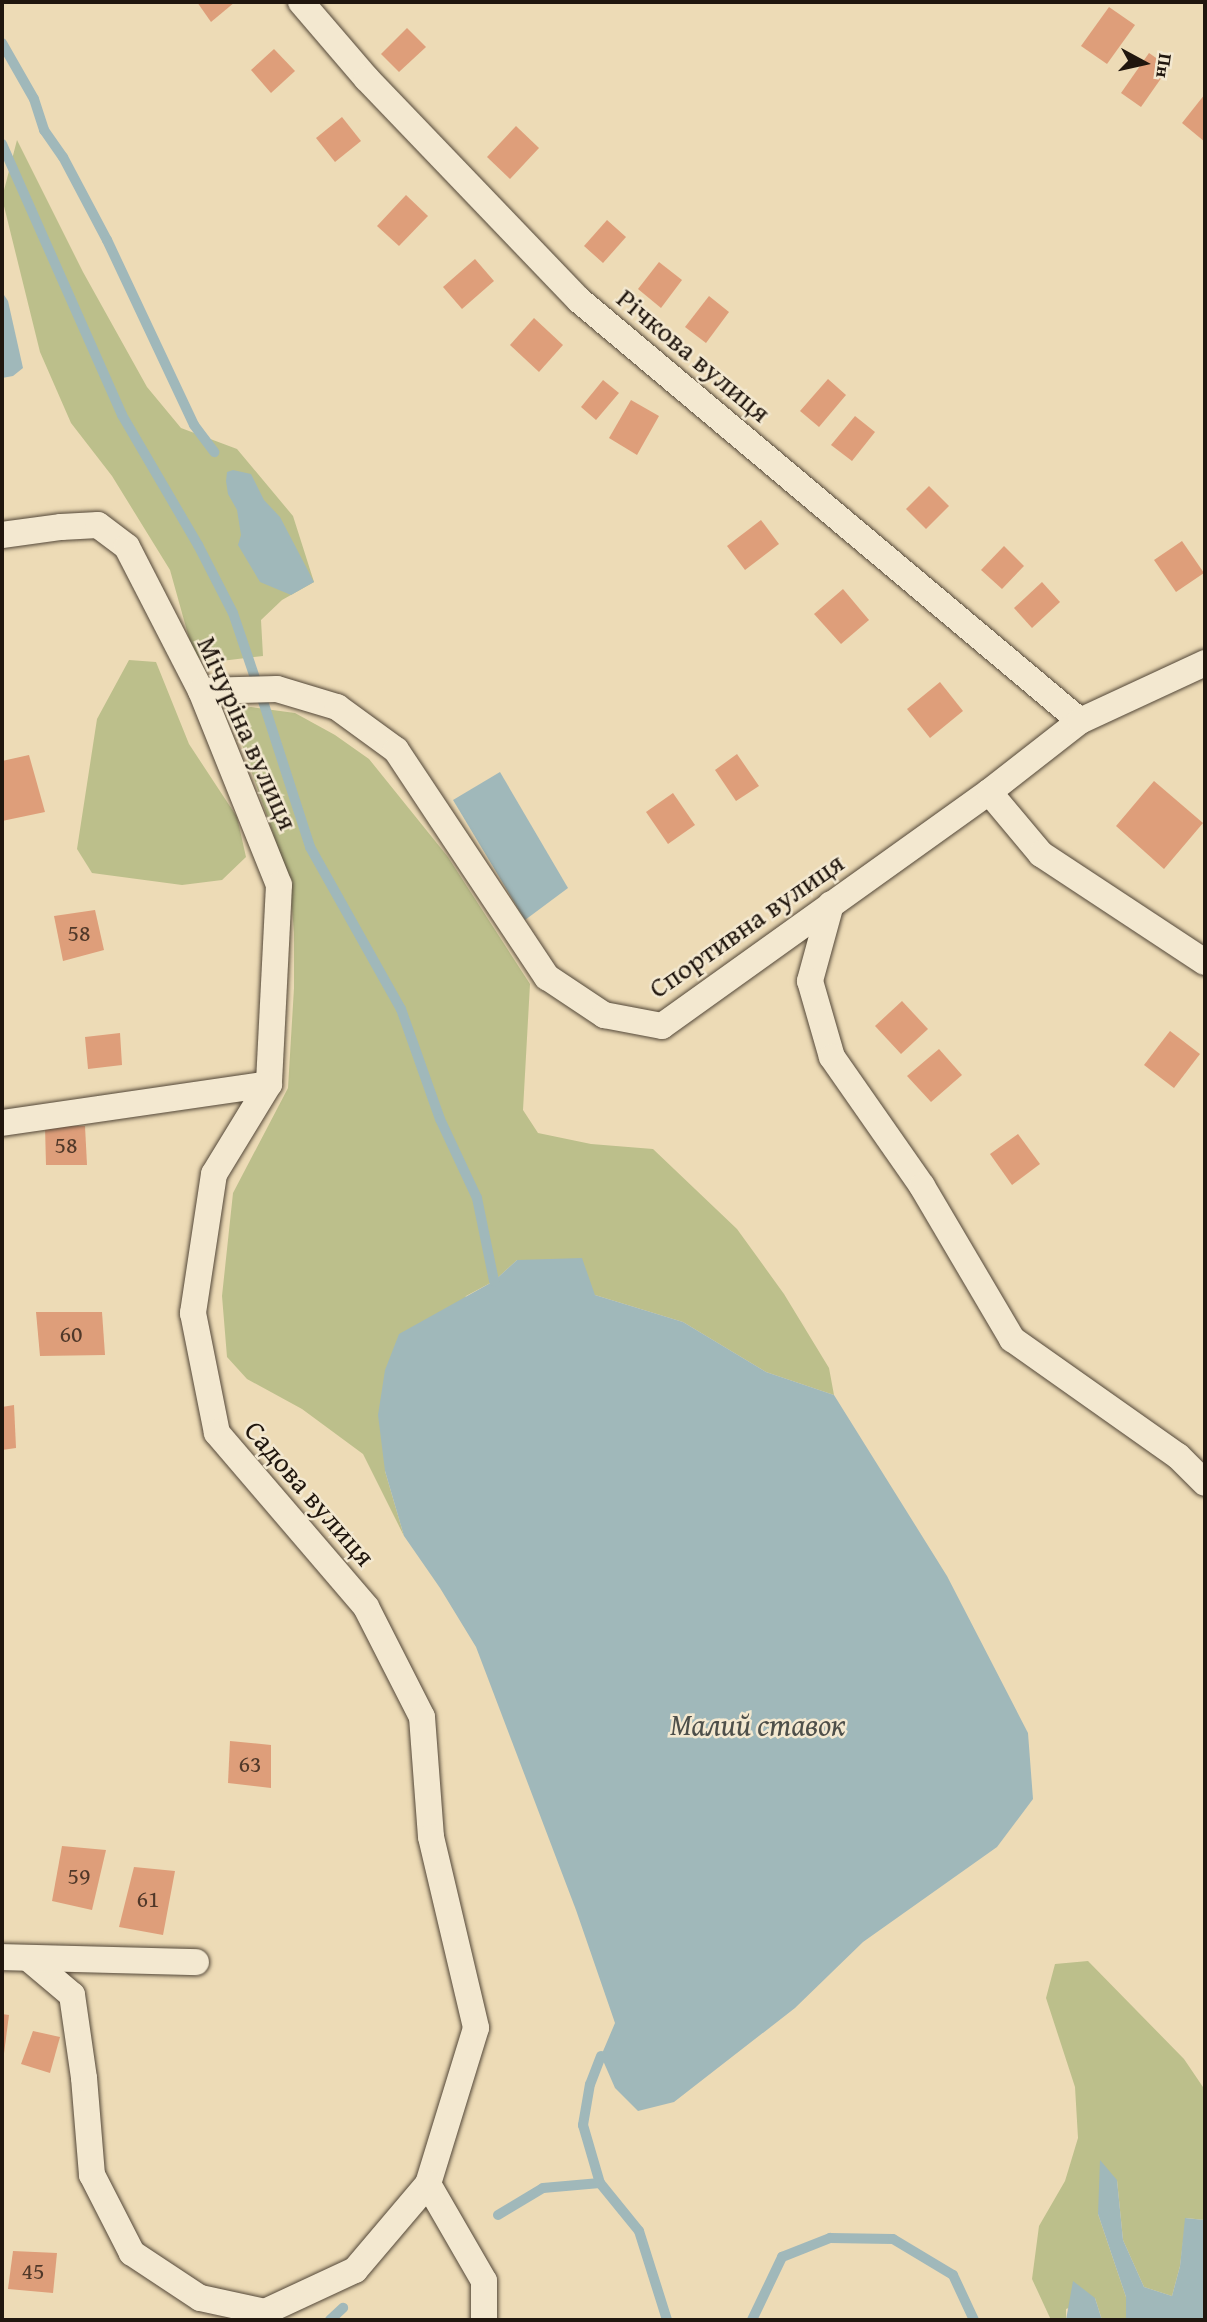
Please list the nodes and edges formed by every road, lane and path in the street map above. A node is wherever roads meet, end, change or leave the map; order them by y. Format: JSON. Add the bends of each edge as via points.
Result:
{"nodes":[{"id":1,"x":301,"y":2,"type":"edge"},
{"id":2,"x":2,"y":535,"type":"edge"},
{"id":3,"x":1205,"y":663,"type":"edge"},
{"id":4,"x":201,"y":691,"type":"junction"},
{"id":5,"x":1080,"y":721,"type":"junction"},
{"id":6,"x":989,"y":792,"type":"junction"},
{"id":7,"x":831,"y":904,"type":"junction"},
{"id":8,"x":1205,"y":962,"type":"edge"},
{"id":9,"x":269,"y":1084,"type":"junction"},
{"id":10,"x":2,"y":1123,"type":"edge"},
{"id":11,"x":1205,"y":1483,"type":"edge"},
{"id":12,"x":15,"y":1958,"type":"edge"},
{"id":13,"x":196,"y":1962,"type":"dead end"},
{"id":14,"x":428,"y":2184,"type":"junction"},
{"id":15,"x":484,"y":2320,"type":"edge"}],
"edges":[{"from":1,"to":5,"type":"street","name":"Річкова вулиця","via":[[367,79],[579,300]]},
{"from":2,"to":4,"type":"street","name":"Мічуріна вулиця","via":[[98,525],[127,547]]},
{"from":3,"to":5,"type":"street","name":"Спортивна вулиця"},
{"from":4,"to":7,"type":"street","name":"Спортивна вулиця","via":[[277,689],[337,706],[397,750],[547,977],[604,1015],[662,1026]]},
{"from":4,"to":9,"type":"street","name":"Мічуріна вулиця","via":[[279,885]]},
{"from":5,"to":6,"type":"street","name":"Спортивна вулиця"},
{"from":6,"to":7,"type":"street","name":"Спортивна вулиця"},
{"from":6,"to":8,"type":"street","via":[[1041,854]]},
{"from":7,"to":11,"type":"street","via":[[810,981],[832,1057],[922,1186],[1012,1339],[1178,1456]]},
{"from":9,"to":10,"type":"street"},
{"from":9,"to":14,"type":"street","name":"Садова вулиця","via":[[214,1174],[193,1313],[217,1433],[366,1607],[422,1717],[431,1837],[476,2028]]},
{"from":12,"to":13,"type":"street"},
{"from":12,"to":14,"type":"street","via":[[72,1995],[92,2175],[132,2253],[200,2298],[265,2312],[355,2270]]},
{"from":14,"to":15,"type":"street","via":[[484,2281]]}]}
